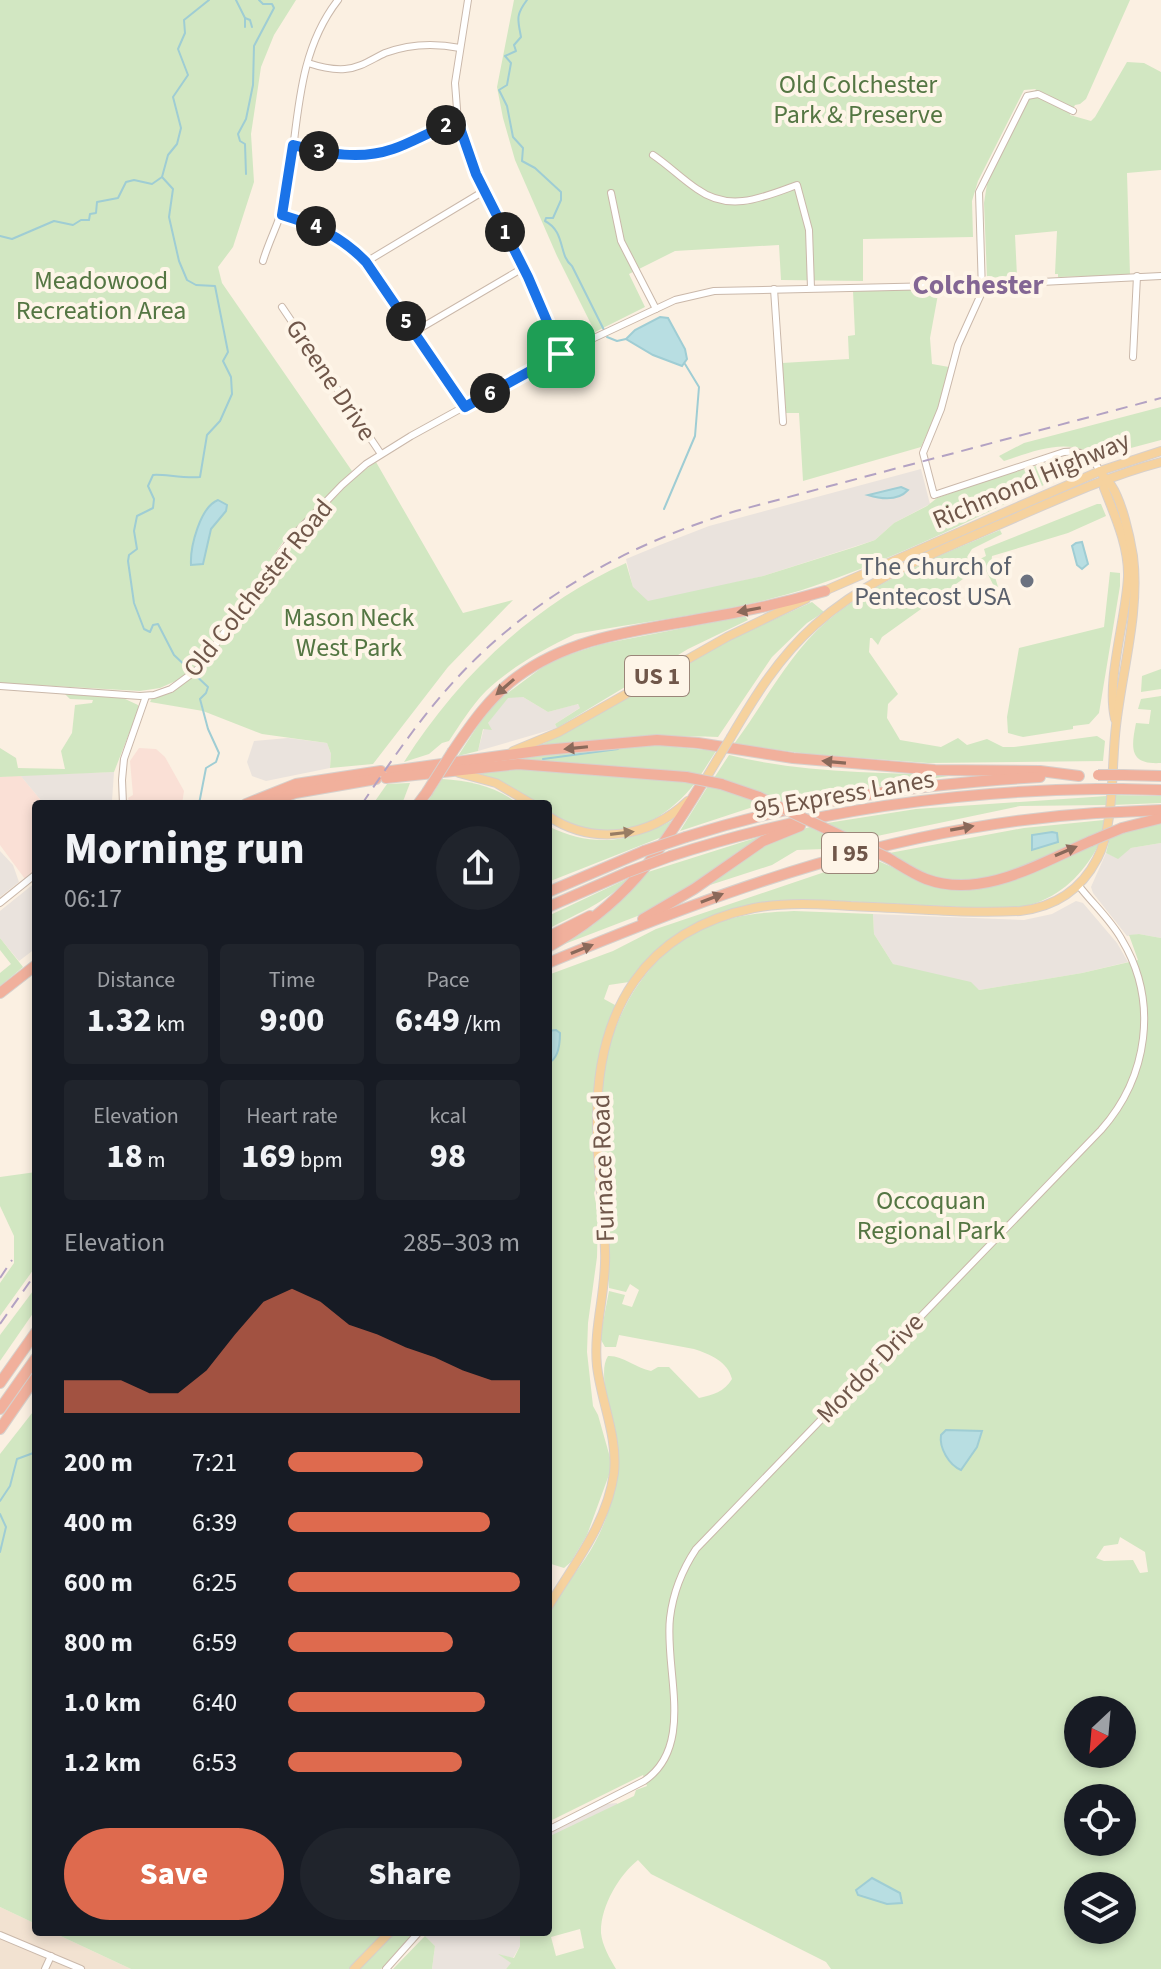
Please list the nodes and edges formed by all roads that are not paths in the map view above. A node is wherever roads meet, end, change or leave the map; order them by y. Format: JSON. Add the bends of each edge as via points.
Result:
{"nodes":[{"id":1,"x":338,"y":0,"type":"edge"},
{"id":2,"x":468,"y":0,"type":"edge"},
{"id":3,"x":460,"y":48,"type":"junction"},
{"id":4,"x":308,"y":63,"type":"junction"},
{"id":5,"x":1073,"y":111,"type":"dead end"},
{"id":6,"x":458,"y":122,"type":"junction"},
{"id":7,"x":293,"y":145,"type":"junction"},
{"id":8,"x":653,"y":155,"type":"dead end"},
{"id":9,"x":484,"y":191,"type":"junction"},
{"id":10,"x":611,"y":193,"type":"dead end"},
{"id":11,"x":282,"y":215,"type":"junction"},
{"id":12,"x":263,"y":261,"type":"dead end"},
{"id":13,"x":366,"y":262,"type":"junction"},
{"id":14,"x":523,"y":268,"type":"junction"},
{"id":15,"x":1137,"y":276,"type":"junction"},
{"id":16,"x":1161,"y":276,"type":"edge"},
{"id":17,"x":982,"y":285,"type":"junction"},
{"id":18,"x":811,"y":288,"type":"junction"},
{"id":19,"x":774,"y":289,"type":"junction"},
{"id":20,"x":282,"y":307,"type":"dead end"},
{"id":21,"x":656,"y":309,"type":"junction"},
{"id":22,"x":414,"y":332,"type":"junction"},
{"id":23,"x":561,"y":354,"type":"junction"},
{"id":24,"x":1133,"y":357,"type":"dead end"},
{"id":25,"x":465,"y":407,"type":"junction"},
{"id":26,"x":783,"y":422,"type":"dead end"},
{"id":27,"x":1161,"y":451,"type":"edge"},
{"id":28,"x":381,"y":454,"type":"junction"},
{"id":29,"x":1161,"y":462,"type":"edge"},
{"id":30,"x":1100,"y":471,"type":"junction"},
{"id":31,"x":1105,"y":481,"type":"junction"},
{"id":32,"x":931,"y":482,"type":"junction"},
{"id":33,"x":955,"y":487,"type":"junction"},
{"id":34,"x":825,"y":591,"type":"junction"},
{"id":35,"x":0,"y":686,"type":"edge"},
{"id":36,"x":146,"y":696,"type":"junction"},
{"id":37,"x":489,"y":758,"type":"junction"},
{"id":38,"x":450,"y":772,"type":"junction"},
{"id":39,"x":383,"y":775,"type":"junction"},
{"id":40,"x":1079,"y":776,"type":"junction"},
{"id":41,"x":1161,"y":776,"type":"edge"},
{"id":42,"x":701,"y":785,"type":"junction"},
{"id":43,"x":1161,"y":790,"type":"edge"},
{"id":44,"x":123,"y":800,"type":"edge"},
{"id":45,"x":256,"y":800,"type":"edge"},
{"id":46,"x":277,"y":800,"type":"edge"},
{"id":47,"x":422,"y":800,"type":"edge"},
{"id":48,"x":525,"y":800,"type":"edge"},
{"id":49,"x":1161,"y":810,"type":"edge"},
{"id":50,"x":844,"y":811,"type":"junction"},
{"id":51,"x":552,"y":818,"type":"edge"},
{"id":52,"x":1161,"y":818,"type":"edge"},
{"id":53,"x":32,"y":877,"type":"edge"},
{"id":54,"x":632,"y":884,"type":"junction"},
{"id":55,"x":1079,"y":886,"type":"junction"},
{"id":56,"x":552,"y":890,"type":"edge"},
{"id":57,"x":0,"y":903,"type":"edge"},
{"id":58,"x":552,"y":905,"type":"edge"},
{"id":59,"x":552,"y":935,"type":"edge"},
{"id":60,"x":614,"y":936,"type":"junction"},
{"id":61,"x":552,"y":945,"type":"edge"},
{"id":62,"x":552,"y":961,"type":"edge"},
{"id":63,"x":32,"y":968,"type":"edge"},
{"id":64,"x":0,"y":993,"type":"edge"},
{"id":65,"x":32,"y":1338,"type":"edge"},
{"id":66,"x":32,"y":1364,"type":"edge"},
{"id":67,"x":0,"y":1383,"type":"edge"},
{"id":68,"x":32,"y":1383,"type":"edge"},
{"id":69,"x":0,"y":1409,"type":"edge"},
{"id":70,"x":0,"y":1429,"type":"edge"},
{"id":71,"x":552,"y":1601,"type":"edge"},
{"id":72,"x":552,"y":1828,"type":"edge"},
{"id":73,"x":386,"y":1936,"type":"edge"},
{"id":74,"x":415,"y":1936,"type":"edge"},
{"id":75,"x":1,"y":1938,"type":"edge"},
{"id":76,"x":51,"y":1956,"type":"junction"},
{"id":77,"x":45,"y":1969,"type":"edge"},
{"id":78,"x":81,"y":1969,"type":"edge"},
{"id":79,"x":354,"y":1969,"type":"edge"},
{"id":80,"x":386,"y":1969,"type":"edge"}],
"edges":[{"from":1,"to":4,"type":"street"},
{"from":2,"to":3,"type":"street"},
{"from":3,"to":4,"type":"street","via":[[411,46],[342,69]]},
{"from":3,"to":6,"type":"street"},
{"from":4,"to":7,"type":"street"},
{"from":5,"to":17,"type":"street","via":[[1038,94],[1024,99],[979,192]]},
{"from":6,"to":7,"type":"street","via":[[368,155]]},
{"from":6,"to":9,"type":"street"},
{"from":7,"to":11,"type":"street"},
{"from":8,"to":18,"type":"street","via":[[701,192],[724,201],[755,201],[797,185],[809,230]]},
{"from":9,"to":13,"type":"street"},
{"from":9,"to":14,"type":"street"},
{"from":10,"to":21,"type":"street","via":[[624,249]]},
{"from":11,"to":12,"type":"street"},
{"from":11,"to":13,"type":"street","via":[[330,232]]},
{"from":13,"to":22,"type":"street"},
{"from":14,"to":22,"type":"street"},
{"from":14,"to":23,"type":"street"},
{"from":15,"to":16,"type":"street","name":"Old Colchester Road"},
{"from":15,"to":17,"type":"street","name":"Old Colchester Road"},
{"from":15,"to":24,"type":"street"},
{"from":17,"to":18,"type":"street","name":"Old Colchester Road"},
{"from":17,"to":32,"type":"street","via":[[923,453]]},
{"from":18,"to":19,"type":"street","name":"Old Colchester Road"},
{"from":19,"to":21,"type":"street","name":"Old Colchester Road","via":[[697,293]]},
{"from":19,"to":26,"type":"street"},
{"from":20,"to":28,"type":"street","name":"Greene Drive"},
{"from":21,"to":23,"type":"street","name":"Old Colchester Road"},
{"from":22,"to":25,"type":"street"},
{"from":23,"to":25,"type":"street","name":"Old Colchester Road"},
{"from":25,"to":28,"type":"street","name":"Old Colchester Road"},
{"from":27,"to":30,"type":"main road","name":"Richmond Highway","number":"US 1"},
{"from":28,"to":36,"type":"street","name":"Old Colchester Road","via":[[355,472],[293,536],[198,669],[171,689]]},
{"from":29,"to":31,"type":"main road","name":"Richmond Highway"},
{"from":30,"to":31,"type":"main road"},
{"from":30,"to":33,"type":"street","via":[[1089,457],[1069,451]]},
{"from":30,"to":34,"type":"main road","name":"Richmond Highway","number":"US 1"},
{"from":31,"to":42,"type":"main road","name":"Richmond Highway","bridge":true,"via":[[901,568],[816,623],[762,685]]},
{"from":31,"to":55,"type":"main road","via":[[1126,555],[1129,603],[1113,693],[1116,722],[1107,834]]},
{"from":32,"to":33,"type":"street"},
{"from":32,"to":33,"type":"street","via":[[934,495]]},
{"from":34,"to":37,"type":"main road","name":"Richmond Highway","number":"US 1","via":[[727,637],[546,739]]},
{"from":34,"to":47,"type":"highway","one_way":true,"bridge":true,"via":[[753,610],[609,635],[565,649],[506,686],[479,713]]},
{"from":35,"to":36,"type":"street","name":"Old Colchester Road"},
{"from":36,"to":44,"type":"street","via":[[124,759]]},
{"from":37,"to":39,"type":"highway","name":"Richmond Highway","number":"US 1"},
{"from":40,"to":37,"type":"highway","one_way":true,"via":[[920,769],[671,741]]},
{"from":38,"to":39,"type":"highway","name":"Richmond Highway","number":"US 1"},
{"from":38,"to":48,"type":"main road","name":"Richmond Highway","number":"US 1","via":[[496,783]]},
{"from":38,"to":52,"type":"highway","one_way":true,"bridge":true,"via":[[518,764],[721,784],[934,881],[975,884]]},
{"from":39,"to":45,"type":"highway","name":"Richmond Highway","number":"US 1","via":[[296,784]]},
{"from":39,"to":46,"type":"highway","name":"Richmond Highway","number":"US 1"},
{"from":40,"to":41,"type":"highway","number":"I 95","bridge":true},
{"from":40,"to":56,"type":"highway","number":"I 95","bridge":true,"via":[[859,795],[770,813],[644,851]]},
{"from":51,"to":42,"type":"main road","name":"Richmond Highway","one_way":true,"via":[[584,832],[626,833],[667,818]]},
{"from":42,"to":54,"type":"highway"},
{"from":43,"to":50,"type":"highway","name":"95 Express Lanes","bridge":true,"via":[[1048,790]]},
{"from":60,"to":49,"type":"highway","number":"I 95","one_way":true,"bridge":true,"via":[[755,882],[856,851],[978,826]]},
{"from":50,"to":58,"type":"highway","name":"95 Express Lanes","bridge":true,"via":[[671,856]]},
{"from":50,"to":60,"type":"highway","via":[[763,841]]},
{"from":53,"to":57,"type":"street"},
{"from":54,"to":59,"type":"highway","via":[[602,908]]},
{"from":54,"to":61,"type":"highway","via":[[589,924]]},
{"from":55,"to":71,"type":"main road","name":"Furnace Road","via":[[1052,902],[1020,911],[807,904],[754,908],[683,935],[636,976],[612,1030],[597,1107],[606,1265],[597,1353],[614,1472],[592,1536]]},
{"from":55,"to":72,"type":"street","name":"Mordor Drive","via":[[1123,941],[1141,987],[1144,1042],[1127,1095],[1101,1130],[696,1549],[678,1584],[670,1617],[674,1721],[666,1756],[644,1781]]},
{"from":62,"to":60,"type":"highway","number":"I 95","one_way":true},
{"from":63,"to":64,"type":"highway"},
{"from":65,"to":67,"type":"highway"},
{"from":66,"to":69,"type":"highway"},
{"from":68,"to":70,"type":"highway"},
{"from":73,"to":79,"type":"main road"},
{"from":74,"to":80,"type":"street"},
{"from":75,"to":76,"type":"street"},
{"from":76,"to":77,"type":"street"},
{"from":76,"to":78,"type":"street"}]}
